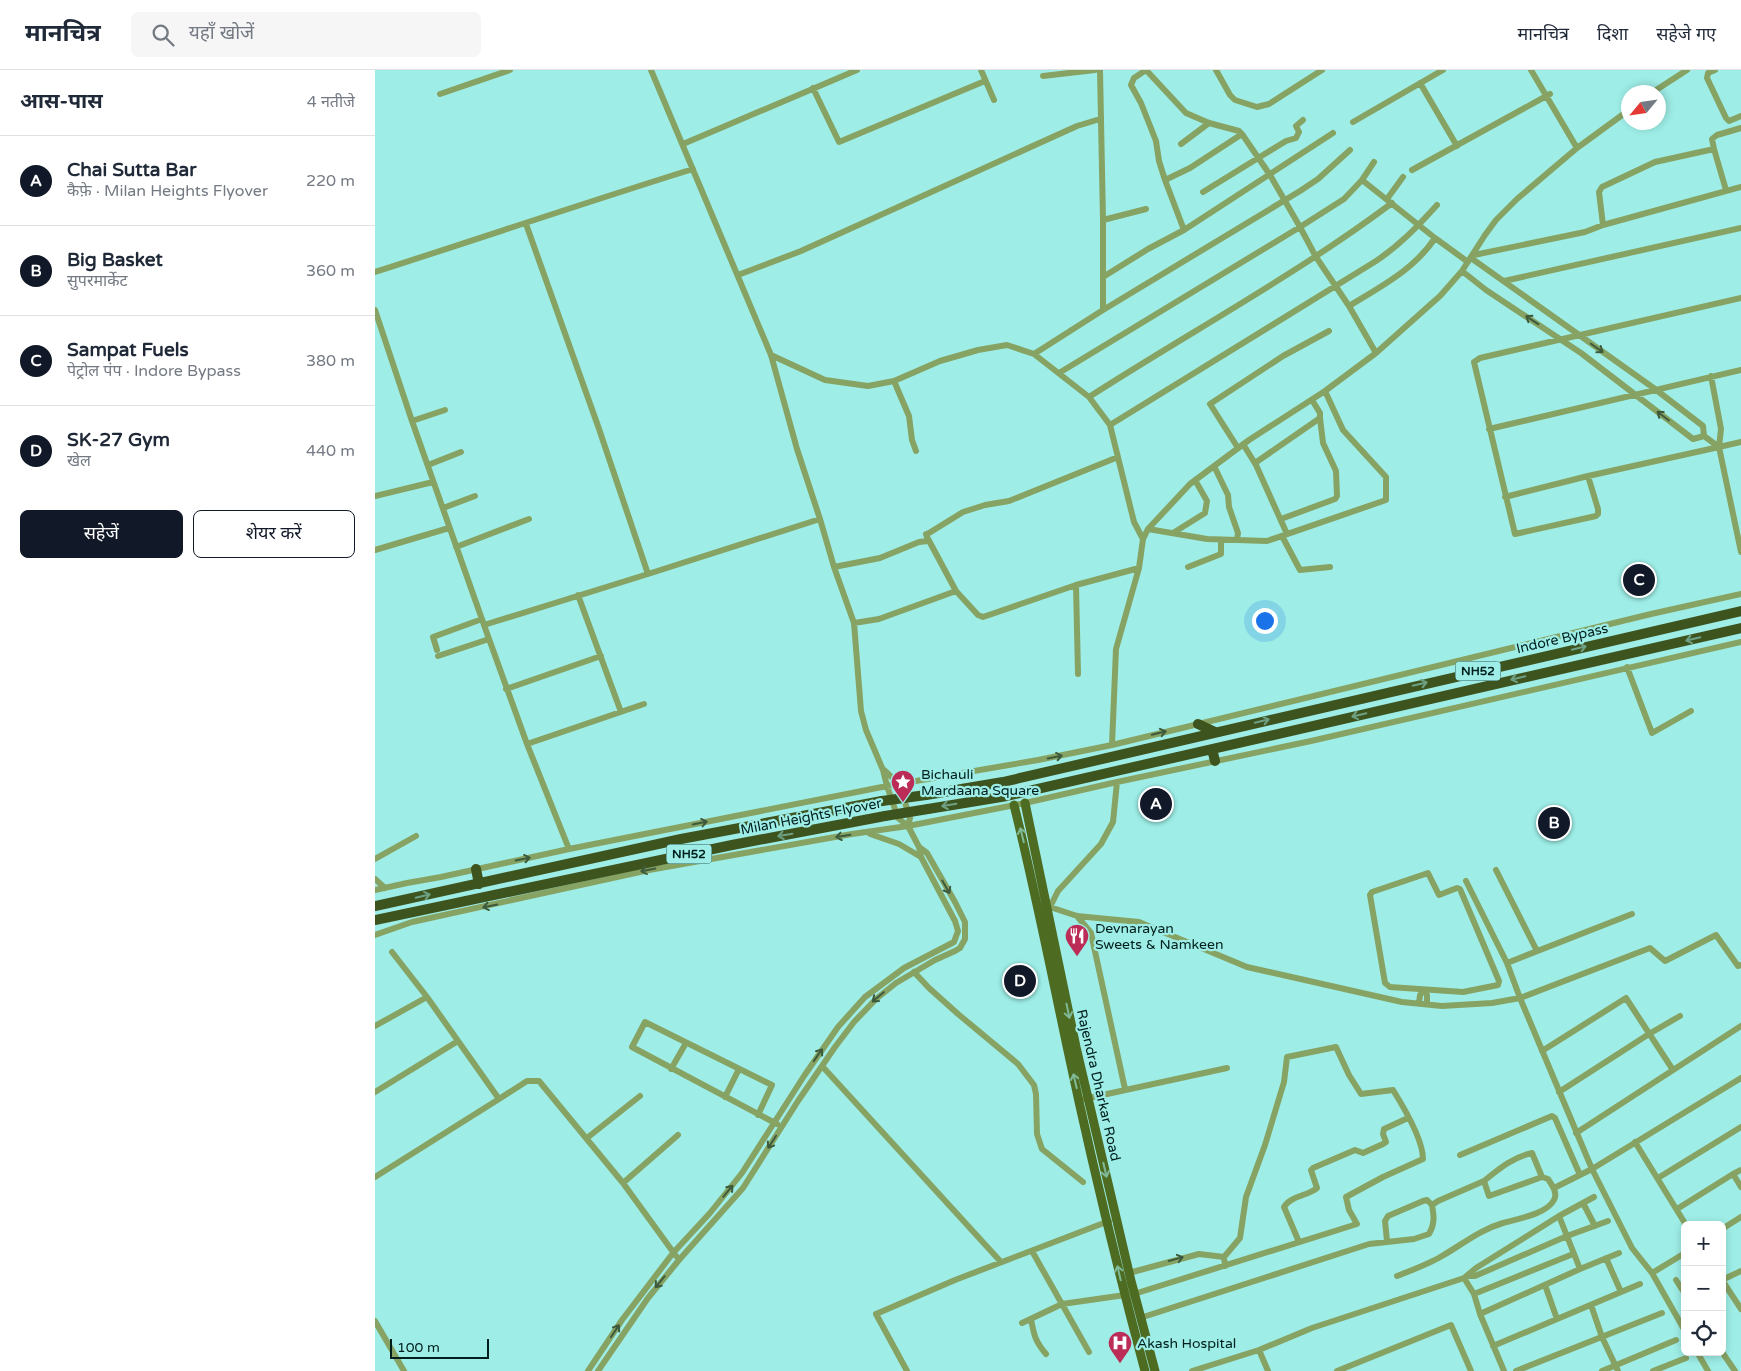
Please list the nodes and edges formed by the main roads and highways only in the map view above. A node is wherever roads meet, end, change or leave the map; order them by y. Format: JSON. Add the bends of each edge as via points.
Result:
{"nodes":[{"id":1,"x":1741,"y":611,"type":"edge"},
{"id":2,"x":1741,"y":628,"type":"edge"},
{"id":3,"x":1198,"y":724,"type":"road end"},
{"id":4,"x":1215,"y":732,"type":"junction"},
{"id":5,"x":1212,"y":749,"type":"junction"},
{"id":6,"x":1215,"y":761,"type":"road end"},
{"id":7,"x":1025,"y":803,"type":"road end"},
{"id":8,"x":1014,"y":805,"type":"road end"},
{"id":9,"x":476,"y":869,"type":"road end"},
{"id":10,"x":479,"y":884,"type":"junction"},
{"id":11,"x":375,"y":906,"type":"edge"},
{"id":12,"x":1046,"y":912,"type":"junction"},
{"id":13,"x":376,"y":920,"type":"edge"},
{"id":14,"x":1112,"y":1221,"type":"junction"},
{"id":15,"x":1130,"y":1295,"type":"junction"},
{"id":16,"x":1140,"y":1336,"type":"junction"},
{"id":17,"x":1145,"y":1371,"type":"edge"},
{"id":18,"x":1155,"y":1371,"type":"edge"}],
"edges":[{"from":4,"to":1,"type":"highway","name":"Indore Bypass","number":"NH52","one_way":true},
{"from":2,"to":5,"type":"highway","name":"Milan Heights Flyover","number":"NH52","one_way":true},
{"from":3,"to":4,"type":"highway"},
{"from":4,"to":10,"type":"highway","name":"Milan Heights Flyover","number":"NH52","bridge":true,"via":[[1003,782],[681,839]]},
{"from":5,"to":6,"type":"highway"},
{"from":5,"to":13,"type":"highway","name":"Milan Heights Flyover","number":"NH52","one_way":true,"bridge":true,"via":[[1007,796],[732,845],[494,895],[424,915]]},
{"from":7,"to":12,"type":"main road","name":"Rajendra Dharkar Road"},
{"from":12,"to":8,"type":"main road","name":"Rajendra Dharkar Road","one_way":true},
{"from":9,"to":10,"type":"highway"},
{"from":11,"to":10,"type":"highway","number":"NH52","one_way":true},
{"from":12,"to":14,"type":"main road","name":"Rajendra Dharkar Road"},
{"from":15,"to":14,"type":"main road","name":"Rajendra Dharkar Road","one_way":true},
{"from":14,"to":15,"type":"main road","name":"Rajendra Dharkar Road","via":[[1129,1273]]},
{"from":15,"to":16,"type":"main road","name":"Rajendra Dharkar Road"},
{"from":15,"to":16,"type":"main road","name":"Rajendra Dharkar Road","via":[[1141,1318]]},
{"from":16,"to":17,"type":"main road","name":"Rajendra Dharkar Road"},
{"from":16,"to":18,"type":"main road","name":"Rajendra Dharkar Road"}]}
